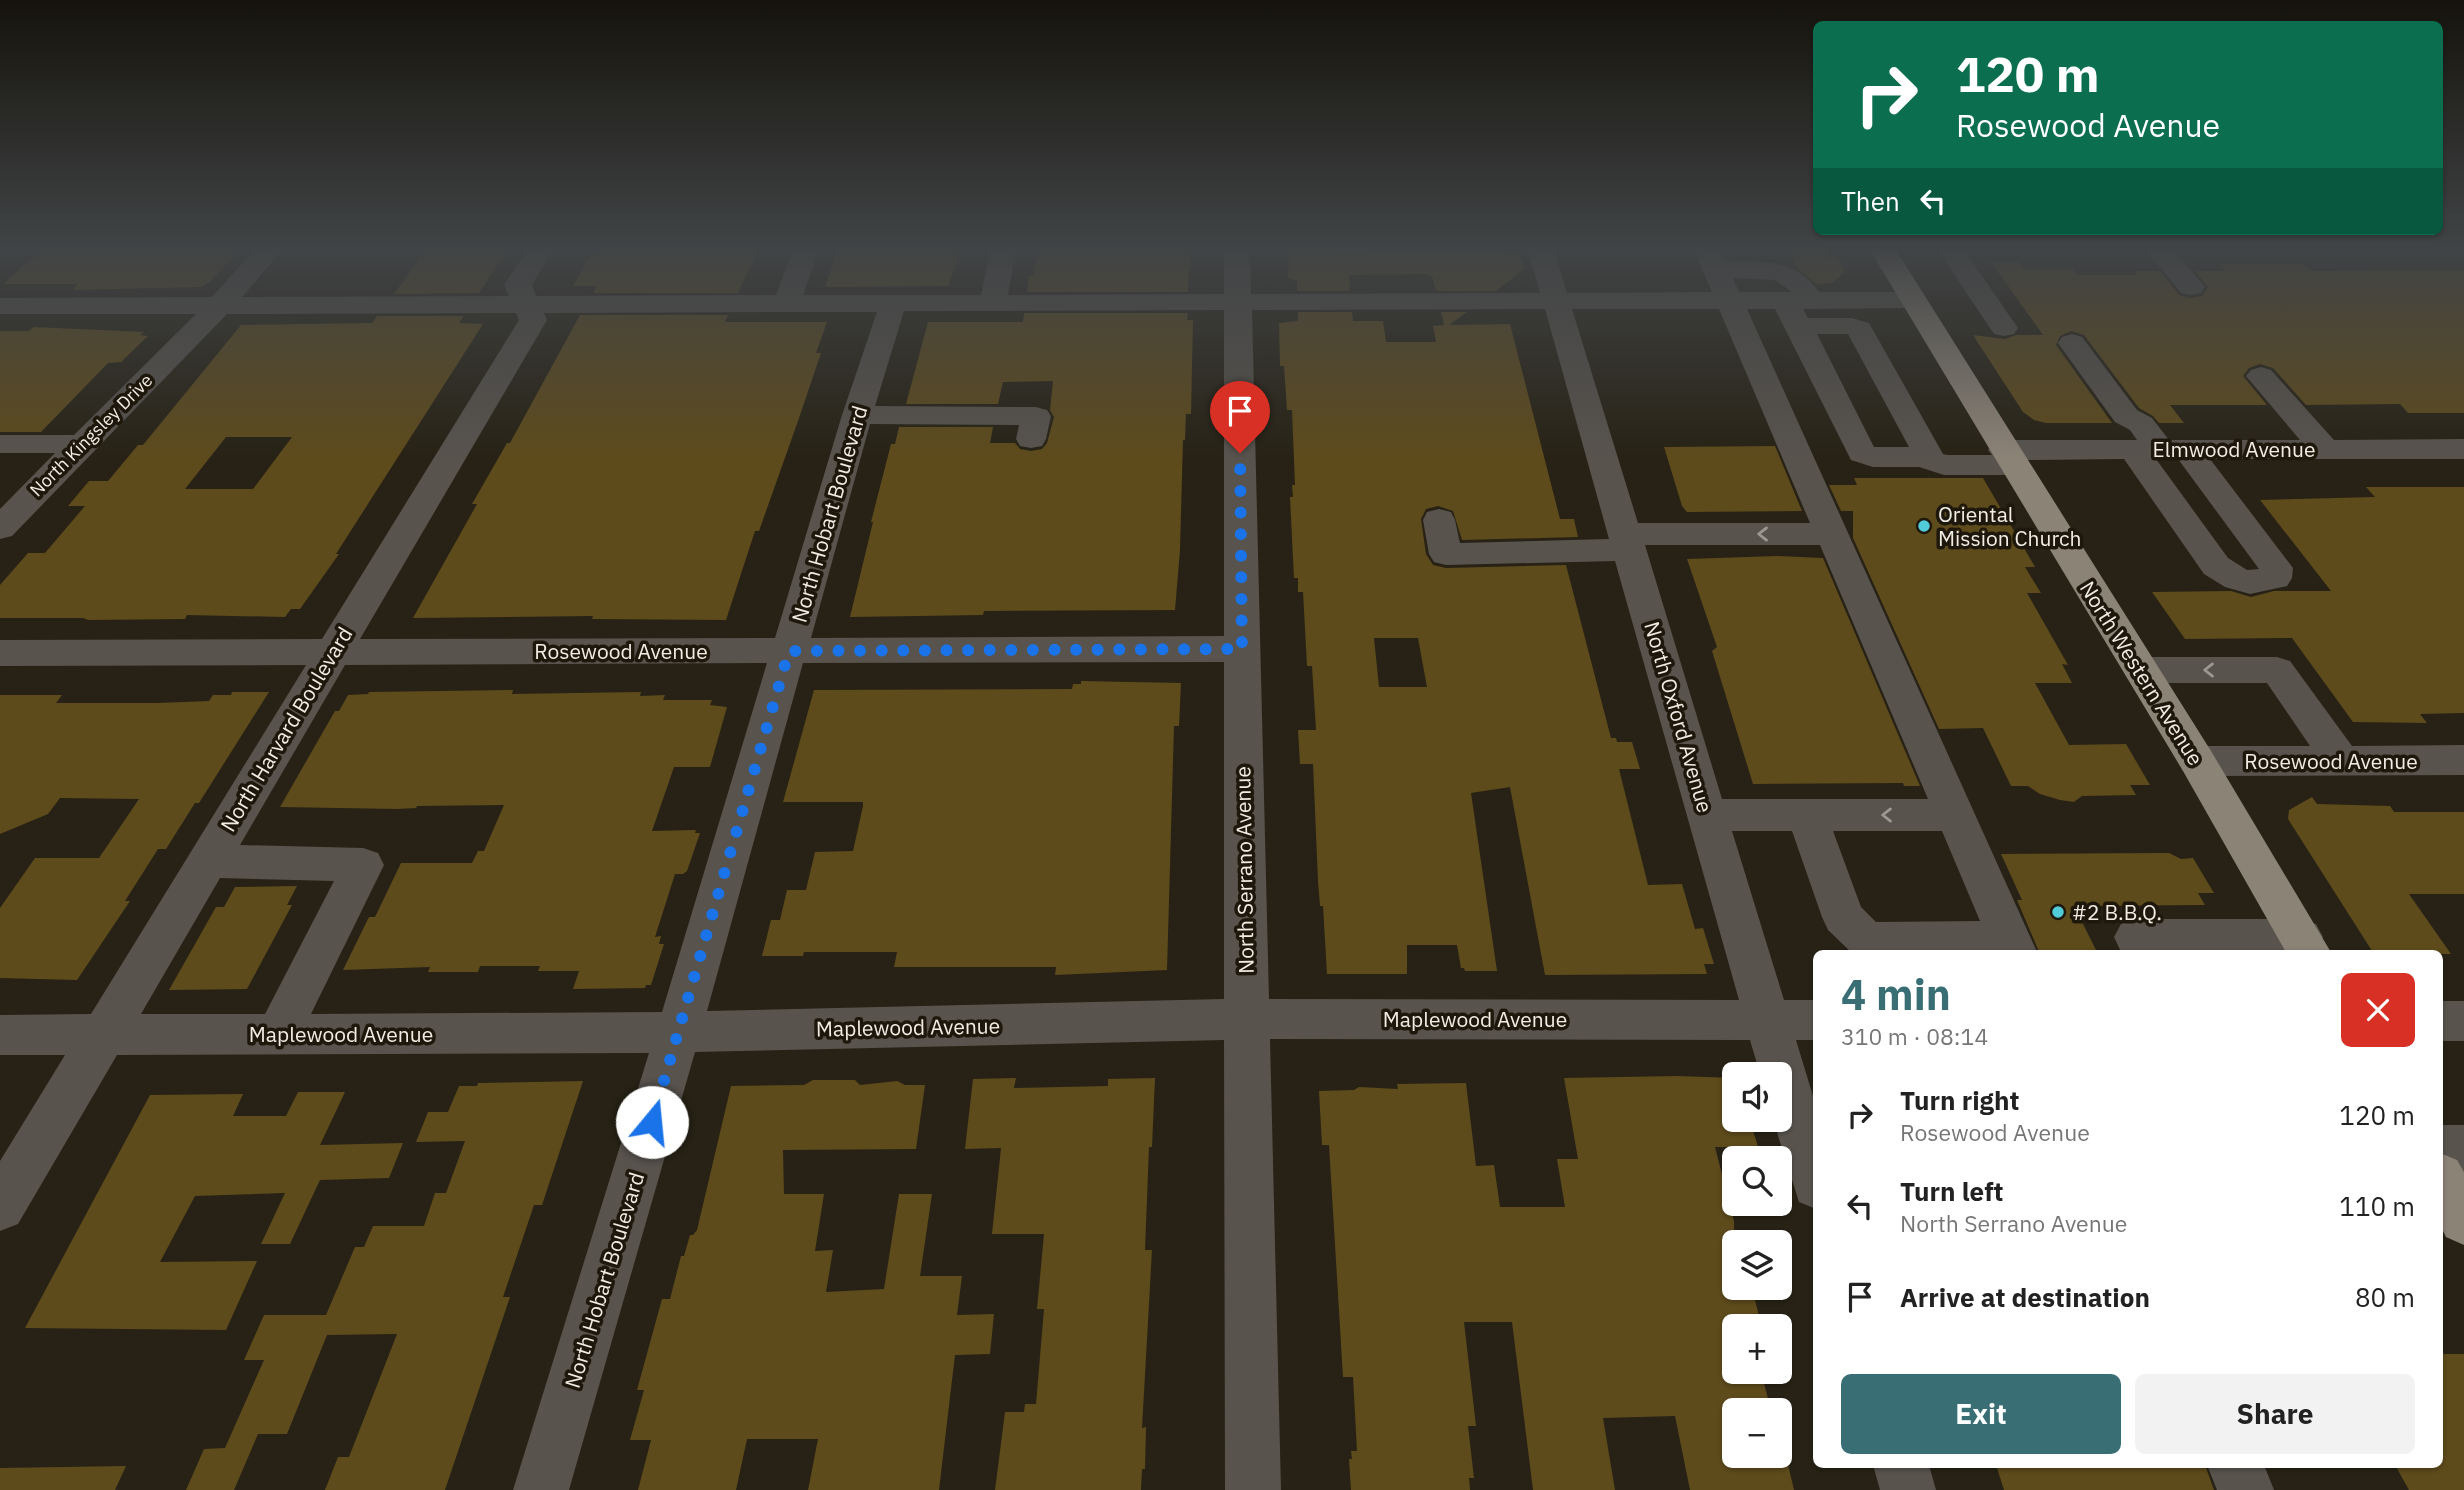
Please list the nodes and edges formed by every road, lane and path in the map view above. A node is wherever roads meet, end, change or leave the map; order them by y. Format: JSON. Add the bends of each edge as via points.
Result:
{"nodes":[{"id":1,"x":205,"y":320,"type":"edge"},
{"id":2,"x":533,"y":320,"type":"edge"},
{"id":3,"x":888,"y":320,"type":"edge"},
{"id":4,"x":1238,"y":320,"type":"edge"},
{"id":5,"x":1562,"y":320,"type":"edge"},
{"id":6,"x":1737,"y":320,"type":"edge"},
{"id":7,"x":1803,"y":320,"type":"edge"},
{"id":8,"x":1831,"y":320,"type":"edge"},
{"id":9,"x":1925,"y":320,"type":"edge"},
{"id":10,"x":1998,"y":320,"type":"edge"},
{"id":11,"x":2004,"y":328,"type":"dead end"},
{"id":12,"x":2072,"y":343,"type":"dead end"},
{"id":13,"x":2261,"y":376,"type":"dead end"},
{"id":14,"x":858,"y":415,"type":"junction"},
{"id":15,"x":1036,"y":417,"type":"dead end"},
{"id":16,"x":0,"y":444,"type":"edge"},
{"id":17,"x":83,"y":444,"type":"junction"},
{"id":18,"x":2325,"y":449,"type":"junction"},
{"id":19,"x":2464,"y":449,"type":"edge"},
{"id":20,"x":2160,"y":450,"type":"junction"},
{"id":21,"x":1862,"y":453,"type":"junction"},
{"id":22,"x":1922,"y":457,"type":"junction"},
{"id":23,"x":2009,"y":457,"type":"junction"},
{"id":24,"x":1798,"y":460,"type":"junction"},
{"id":25,"x":1439,"y":520,"type":"dead end"},
{"id":26,"x":0,"y":528,"type":"edge"},
{"id":27,"x":1831,"y":534,"type":"junction"},
{"id":28,"x":1627,"y":541,"type":"junction"},
{"id":29,"x":1242,"y":649,"type":"junction"},
{"id":30,"x":789,"y":651,"type":"junction"},
{"id":31,"x":333,"y":652,"type":"junction"},
{"id":32,"x":0,"y":653,"type":"edge"},
{"id":33,"x":2141,"y":670,"type":"junction"},
{"id":34,"x":2464,"y":760,"type":"edge"},
{"id":35,"x":2197,"y":761,"type":"junction"},
{"id":36,"x":2342,"y":761,"type":"junction"},
{"id":37,"x":1707,"y":815,"type":"junction"},
{"id":38,"x":1807,"y":815,"type":"junction"},
{"id":39,"x":1955,"y":815,"type":"junction"},
{"id":40,"x":205,"y":861,"type":"junction"},
{"id":41,"x":2000,"y":946,"type":"edge"},
{"id":42,"x":2305,"y":946,"type":"edge"},
{"id":43,"x":2142,"y":950,"type":"edge"},
{"id":44,"x":1246,"y":1019,"type":"junction"},
{"id":45,"x":1767,"y":1019,"type":"junction"},
{"id":46,"x":1813,"y":1020,"type":"edge"},
{"id":47,"x":2443,"y":1021,"type":"edge"},
{"id":48,"x":2464,"y":1021,"type":"edge"},
{"id":49,"x":678,"y":1032,"type":"junction"},
{"id":50,"x":278,"y":1034,"type":"junction"},
{"id":51,"x":0,"y":1035,"type":"edge"},
{"id":52,"x":104,"y":1035,"type":"junction"},
{"id":53,"x":2443,"y":1148,"type":"edge"},
{"id":54,"x":2464,"y":1148,"type":"edge"},
{"id":55,"x":1813,"y":1175,"type":"edge"},
{"id":56,"x":2443,"y":1182,"type":"edge"},
{"id":57,"x":0,"y":1207,"type":"edge"},
{"id":58,"x":2464,"y":1220,"type":"edge"},
{"id":59,"x":1902,"y":1468,"type":"edge"},
{"id":60,"x":2236,"y":1468,"type":"edge"},
{"id":61,"x":541,"y":1490,"type":"edge"},
{"id":62,"x":1253,"y":1490,"type":"edge"},
{"id":63,"x":1908,"y":1490,"type":"edge"},
{"id":64,"x":2246,"y":1490,"type":"edge"}],
"edges":[{"from":1,"to":17,"type":"street","name":"North Kingsley Drive"},
{"from":2,"to":31,"type":"street","name":"North Harvard Boulevard"},
{"from":3,"to":14,"type":"street","name":"North Hobart Boulevard"},
{"from":4,"to":29,"type":"street","name":"North Serrano Avenue"},
{"from":5,"to":28,"type":"street","name":"North Oxford Avenue"},
{"from":6,"to":24,"type":"street"},
{"from":7,"to":21,"type":"street"},
{"from":8,"to":22,"type":"street","via":[[1859,329],[1928,453]]},
{"from":9,"to":23,"type":"main road","name":"North Western Avenue"},
{"from":10,"to":11,"type":"street"},
{"from":12,"to":20,"type":"street","via":[[2126,416],[2141,424]]},
{"from":13,"to":18,"type":"street"},
{"from":14,"to":15,"type":"street"},
{"from":14,"to":30,"type":"street","name":"North Hobart Boulevard"},
{"from":16,"to":17,"type":"street"},
{"from":17,"to":26,"type":"street","name":"North Kingsley Drive"},
{"from":18,"to":19,"type":"street","name":"Elmwood Avenue"},
{"from":18,"to":20,"type":"street","name":"Elmwood Avenue"},
{"from":20,"to":23,"type":"street","name":"Elmwood Avenue"},
{"from":21,"to":22,"type":"street","name":"Elmwood Avenue"},
{"from":21,"to":24,"type":"street","name":"Elmwood Avenue","via":[[1852,460]]},
{"from":22,"to":23,"type":"street","name":"Elmwood Avenue","via":[[1944,465]]},
{"from":23,"to":33,"type":"main road","name":"North Western Avenue"},
{"from":24,"to":27,"type":"street"},
{"from":25,"to":28,"type":"street","via":[[1446,554],[1604,551]]},
{"from":27,"to":28,"type":"street","one_way":true},
{"from":27,"to":39,"type":"street"},
{"from":28,"to":37,"type":"street","name":"North Oxford Avenue"},
{"from":29,"to":30,"type":"street","name":"Rosewood Avenue"},
{"from":29,"to":44,"type":"street","name":"North Serrano Avenue"},
{"from":30,"to":31,"type":"street","name":"Rosewood Avenue"},
{"from":30,"to":49,"type":"street","name":"North Hobart Boulevard"},
{"from":31,"to":32,"type":"street","name":"Rosewood Avenue"},
{"from":31,"to":40,"type":"street","name":"North Harvard Boulevard"},
{"from":33,"to":35,"type":"main road","name":"North Western Avenue"},
{"from":36,"to":33,"type":"street","one_way":true,"via":[[2277,670]]},
{"from":34,"to":36,"type":"street","name":"Rosewood Avenue"},
{"from":35,"to":36,"type":"street","name":"Rosewood Avenue"},
{"from":35,"to":42,"type":"main road","name":"North Western Avenue"},
{"from":37,"to":38,"type":"street"},
{"from":37,"to":45,"type":"street","name":"North Oxford Avenue"},
{"from":39,"to":38,"type":"street","one_way":true},
{"from":38,"to":41,"type":"street","via":[[1843,917],[1867,940]]},
{"from":39,"to":41,"type":"street"},
{"from":40,"to":50,"type":"street","via":[[363,865]]},
{"from":40,"to":52,"type":"street","name":"North Harvard Boulevard"},
{"from":42,"to":43,"type":"street","via":[[2136,937]]},
{"from":44,"to":45,"type":"street","name":"Maplewood Avenue"},
{"from":44,"to":49,"type":"street","name":"Maplewood Avenue"},
{"from":44,"to":62,"type":"street","name":"North Serrano Avenue"},
{"from":45,"to":46,"type":"street","name":"Maplewood Avenue"},
{"from":45,"to":55,"type":"street","name":"North Oxford Avenue"},
{"from":47,"to":48,"type":"street"},
{"from":49,"to":50,"type":"street","name":"Maplewood Avenue"},
{"from":49,"to":61,"type":"street","name":"North Hobart Boulevard"},
{"from":50,"to":52,"type":"street","name":"Maplewood Avenue"},
{"from":51,"to":52,"type":"street","name":"Maplewood Avenue"},
{"from":52,"to":57,"type":"street","name":"North Harvard Boulevard"},
{"from":53,"to":54,"type":"street"},
{"from":56,"to":58,"type":"main road"},
{"from":59,"to":63,"type":"street"},
{"from":60,"to":64,"type":"street"}]}
